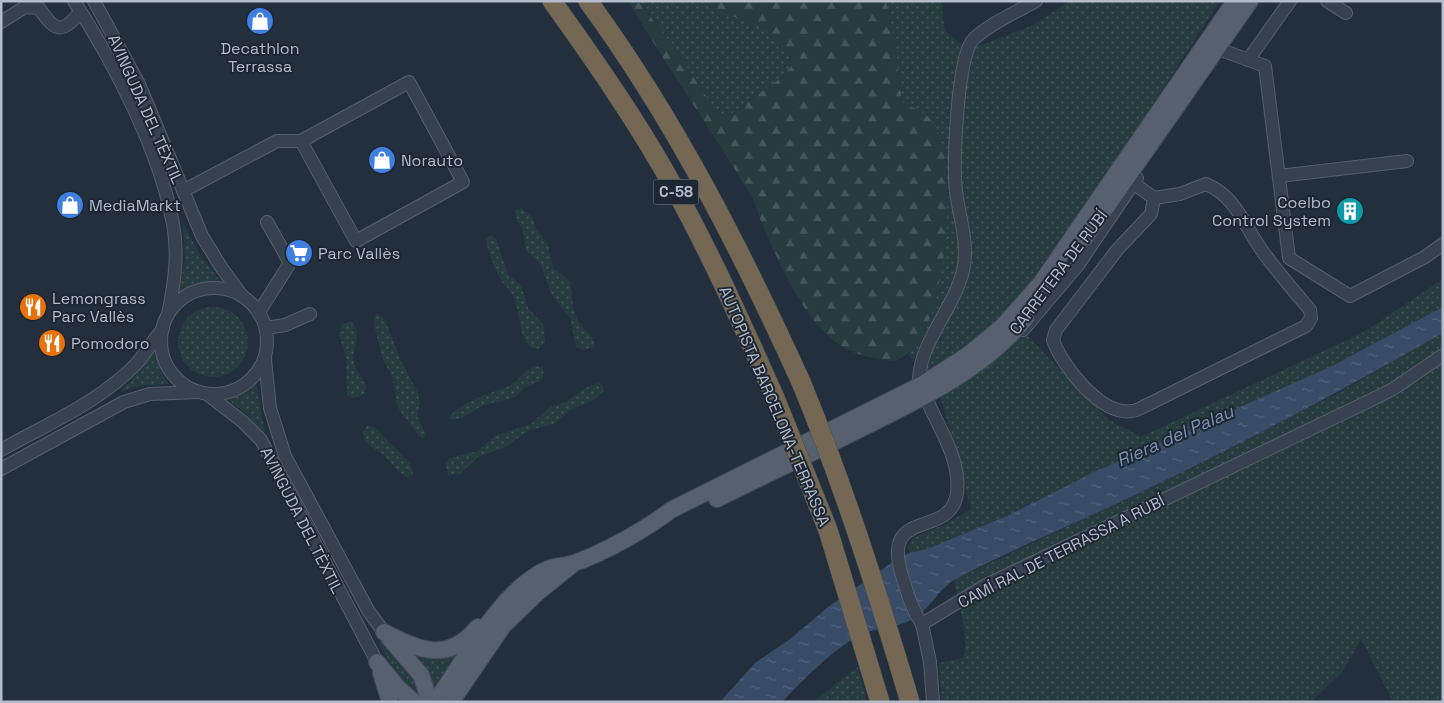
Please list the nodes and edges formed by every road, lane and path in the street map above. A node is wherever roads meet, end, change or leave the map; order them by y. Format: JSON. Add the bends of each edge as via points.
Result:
{"nodes":[{"id":1,"x":94,"y":1,"type":"edge"},
{"id":2,"x":552,"y":1,"type":"edge"},
{"id":3,"x":588,"y":1,"type":"edge"},
{"id":4,"x":603,"y":1,"type":"edge"},
{"id":5,"x":1036,"y":1,"type":"edge"},
{"id":6,"x":1235,"y":1,"type":"edge"},
{"id":7,"x":1250,"y":1,"type":"edge"},
{"id":8,"x":1258,"y":1,"type":"edge"},
{"id":9,"x":1290,"y":1,"type":"edge"},
{"id":10,"x":1327,"y":1,"type":"edge"},
{"id":11,"x":77,"y":6,"type":"edge"},
{"id":12,"x":1346,"y":12,"type":"dead end"},
{"id":13,"x":1,"y":22,"type":"edge"},
{"id":14,"x":622,"y":46,"type":"junction"},
{"id":15,"x":1224,"y":51,"type":"junction"},
{"id":16,"x":1248,"y":60,"type":"junction"},
{"id":17,"x":301,"y":141,"type":"junction"},
{"id":18,"x":1407,"y":161,"type":"dead end"},
{"id":19,"x":1279,"y":176,"type":"junction"},
{"id":20,"x":1138,"y":187,"type":"junction"},
{"id":21,"x":183,"y":190,"type":"junction"},
{"id":22,"x":1154,"y":198,"type":"junction"},
{"id":23,"x":267,"y":222,"type":"dead end"},
{"id":24,"x":1443,"y":244,"type":"edge"},
{"id":25,"x":242,"y":296,"type":"junction"},
{"id":26,"x":258,"y":312,"type":"junction"},
{"id":27,"x":310,"y":314,"type":"dead end"},
{"id":28,"x":168,"y":315,"type":"junction"},
{"id":29,"x":266,"y":328,"type":"junction"},
{"id":30,"x":162,"y":329,"type":"junction"},
{"id":31,"x":1008,"y":338,"type":"junction"},
{"id":32,"x":1443,"y":355,"type":"edge"},
{"id":33,"x":264,"y":358,"type":"junction"},
{"id":34,"x":923,"y":390,"type":"junction"},
{"id":35,"x":202,"y":393,"type":"junction"},
{"id":36,"x":1,"y":450,"type":"edge"},
{"id":37,"x":1,"y":469,"type":"edge"},
{"id":38,"x":655,"y":523,"type":"junction"},
{"id":39,"x":575,"y":563,"type":"junction"},
{"id":40,"x":500,"y":607,"type":"junction"},
{"id":41,"x":922,"y":624,"type":"junction"},
{"id":42,"x":384,"y":632,"type":"junction"},
{"id":43,"x":377,"y":662,"type":"junction"},
{"id":44,"x":466,"y":679,"type":"junction"},
{"id":45,"x":390,"y":702,"type":"edge"},
{"id":46,"x":414,"y":702,"type":"edge"},
{"id":47,"x":430,"y":702,"type":"edge"},
{"id":48,"x":435,"y":702,"type":"edge"},
{"id":49,"x":442,"y":702,"type":"edge"},
{"id":50,"x":452,"y":702,"type":"edge"},
{"id":51,"x":880,"y":702,"type":"edge"},
{"id":52,"x":910,"y":702,"type":"edge"},
{"id":53,"x":933,"y":702,"type":"edge"}],
"edges":[{"from":1,"to":21,"type":"street","name":"AVINGUDA DEL TÈXTIL","via":[[138,84]]},
{"from":2,"to":51,"type":"highway","name":"AUTOPISTA BARCELONA-TERRASSA","number":"C-58","bridge":true,"via":[[608,78],[673,185],[727,288],[828,530]]},
{"from":3,"to":14,"type":"highway","name":"AUTOPISTA BARCELONA-TERRASSA","number":"C-58"},
{"from":4,"to":14,"type":"highway"},
{"from":5,"to":34,"type":"street","via":[[1000,21],[969,46],[961,92],[955,170],[964,238],[964,268],[920,366]]},
{"from":6,"to":34,"type":"main road","name":"CARRETERA DE RUBÍ","via":[[1032,294],[960,366]]},
{"from":7,"to":31,"type":"main road","name":"CARRETERA DE RUBÍ","via":[[1059,276]]},
{"from":8,"to":15,"type":"street"},
{"from":9,"to":16,"type":"street"},
{"from":10,"to":12,"type":"street"},
{"from":11,"to":13,"type":"street","via":[[68,26],[51,25],[39,8],[26,8]]},
{"from":11,"to":28,"type":"street","name":"AVINGUDA DEL TÈXTIL","via":[[141,129],[168,201],[173,225],[175,277]]},
{"from":14,"to":52,"type":"highway","name":"AUTOPISTA BARCELONA-TERRASSA","number":"C-58","bridge":true,"via":[[696,171],[767,307],[801,382],[835,469]]},
{"from":15,"to":16,"type":"street"},
{"from":15,"to":20,"type":"street"},
{"from":16,"to":19,"type":"street","via":[[1265,66]]},
{"from":17,"to":17,"type":"street","via":[[408,82],[463,182],[356,241]]},
{"from":17,"to":21,"type":"street","via":[[277,140]]},
{"from":18,"to":19,"type":"street"},
{"from":19,"to":24,"type":"street","via":[[1289,258],[1350,296],[1425,257]]},
{"from":20,"to":22,"type":"street"},
{"from":20,"to":31,"type":"street","via":[[1026,328]]},
{"from":21,"to":25,"type":"street","name":"AVINGUDA DEL TÈXTIL","via":[[202,236]]},
{"from":22,"to":22,"type":"street","via":[[1151,214],[1117,250],[1056,330],[1053,340],[1068,369],[1106,406],[1118,410],[1133,412],[1306,326],[1311,318],[1310,310],[1265,255],[1233,202],[1215,187],[1206,184],[1180,194]]},
{"from":23,"to":26,"type":"street","via":[[290,263]]},
{"from":25,"to":26,"type":"street"},
{"from":25,"to":28,"type":"street","via":[[226,289],[209,288],[193,292],[178,302]]},
{"from":26,"to":29,"type":"street"},
{"from":27,"to":29,"type":"street","via":[[285,325]]},
{"from":28,"to":30,"type":"street"},
{"from":29,"to":33,"type":"street"},
{"from":30,"to":35,"type":"street","via":[[161,345],[173,374],[184,385]]},
{"from":30,"to":36,"type":"street","via":[[137,362],[111,385]]},
{"from":31,"to":34,"type":"main road","name":"CARRETERA DE RUBÍ","via":[[955,378]]},
{"from":32,"to":41,"type":"street","name":"CAMÍ RAL DE TERRASSA A RUBÍ","via":[[1369,401],[986,585]]},
{"from":33,"to":35,"type":"street","via":[[256,374],[242,386],[225,393]]},
{"from":33,"to":42,"type":"street","name":"AVINGUDA DEL TÈXTIL","via":[[270,408],[285,456],[369,612]]},
{"from":34,"to":38,"type":"main road","name":"CARRETERA DE RUBÍ","via":[[683,515]]},
{"from":34,"to":38,"type":"main road","name":"CARRETERA DE RUBÍ","via":[[868,417],[847,422],[671,510]]},
{"from":34,"to":41,"type":"street","via":[[951,457],[957,487],[952,506],[946,512],[936,520],[908,530],[897,544],[898,566],[912,608]]},
{"from":35,"to":37,"type":"street","via":[[150,394],[124,402]]},
{"from":35,"to":43,"type":"street","name":"AVINGUDA DEL TÈXTIL","via":[[243,422],[261,440]]},
{"from":38,"to":39,"type":"main road","name":"CARRETERA DE RUBÍ"},
{"from":39,"to":40,"type":"main road","name":"CARRETERA DE RUBÍ","via":[[548,569]]},
{"from":39,"to":44,"type":"main road","name":"CARRETERA DE RUBÍ","via":[[503,626]]},
{"from":40,"to":42,"type":"main road","via":[[460,644],[445,650],[419,649]]},
{"from":40,"to":48,"type":"main road","name":"CARRETERA DE RUBÍ"},
{"from":41,"to":53,"type":"street","via":[[930,662]]},
{"from":42,"to":47,"type":"main road","via":[[422,675]]},
{"from":43,"to":45,"type":"main road"},
{"from":43,"to":46,"type":"main road"},
{"from":44,"to":49,"type":"main road"},
{"from":44,"to":50,"type":"main road","name":"CARRETERA DE RUBÍ"}]}
